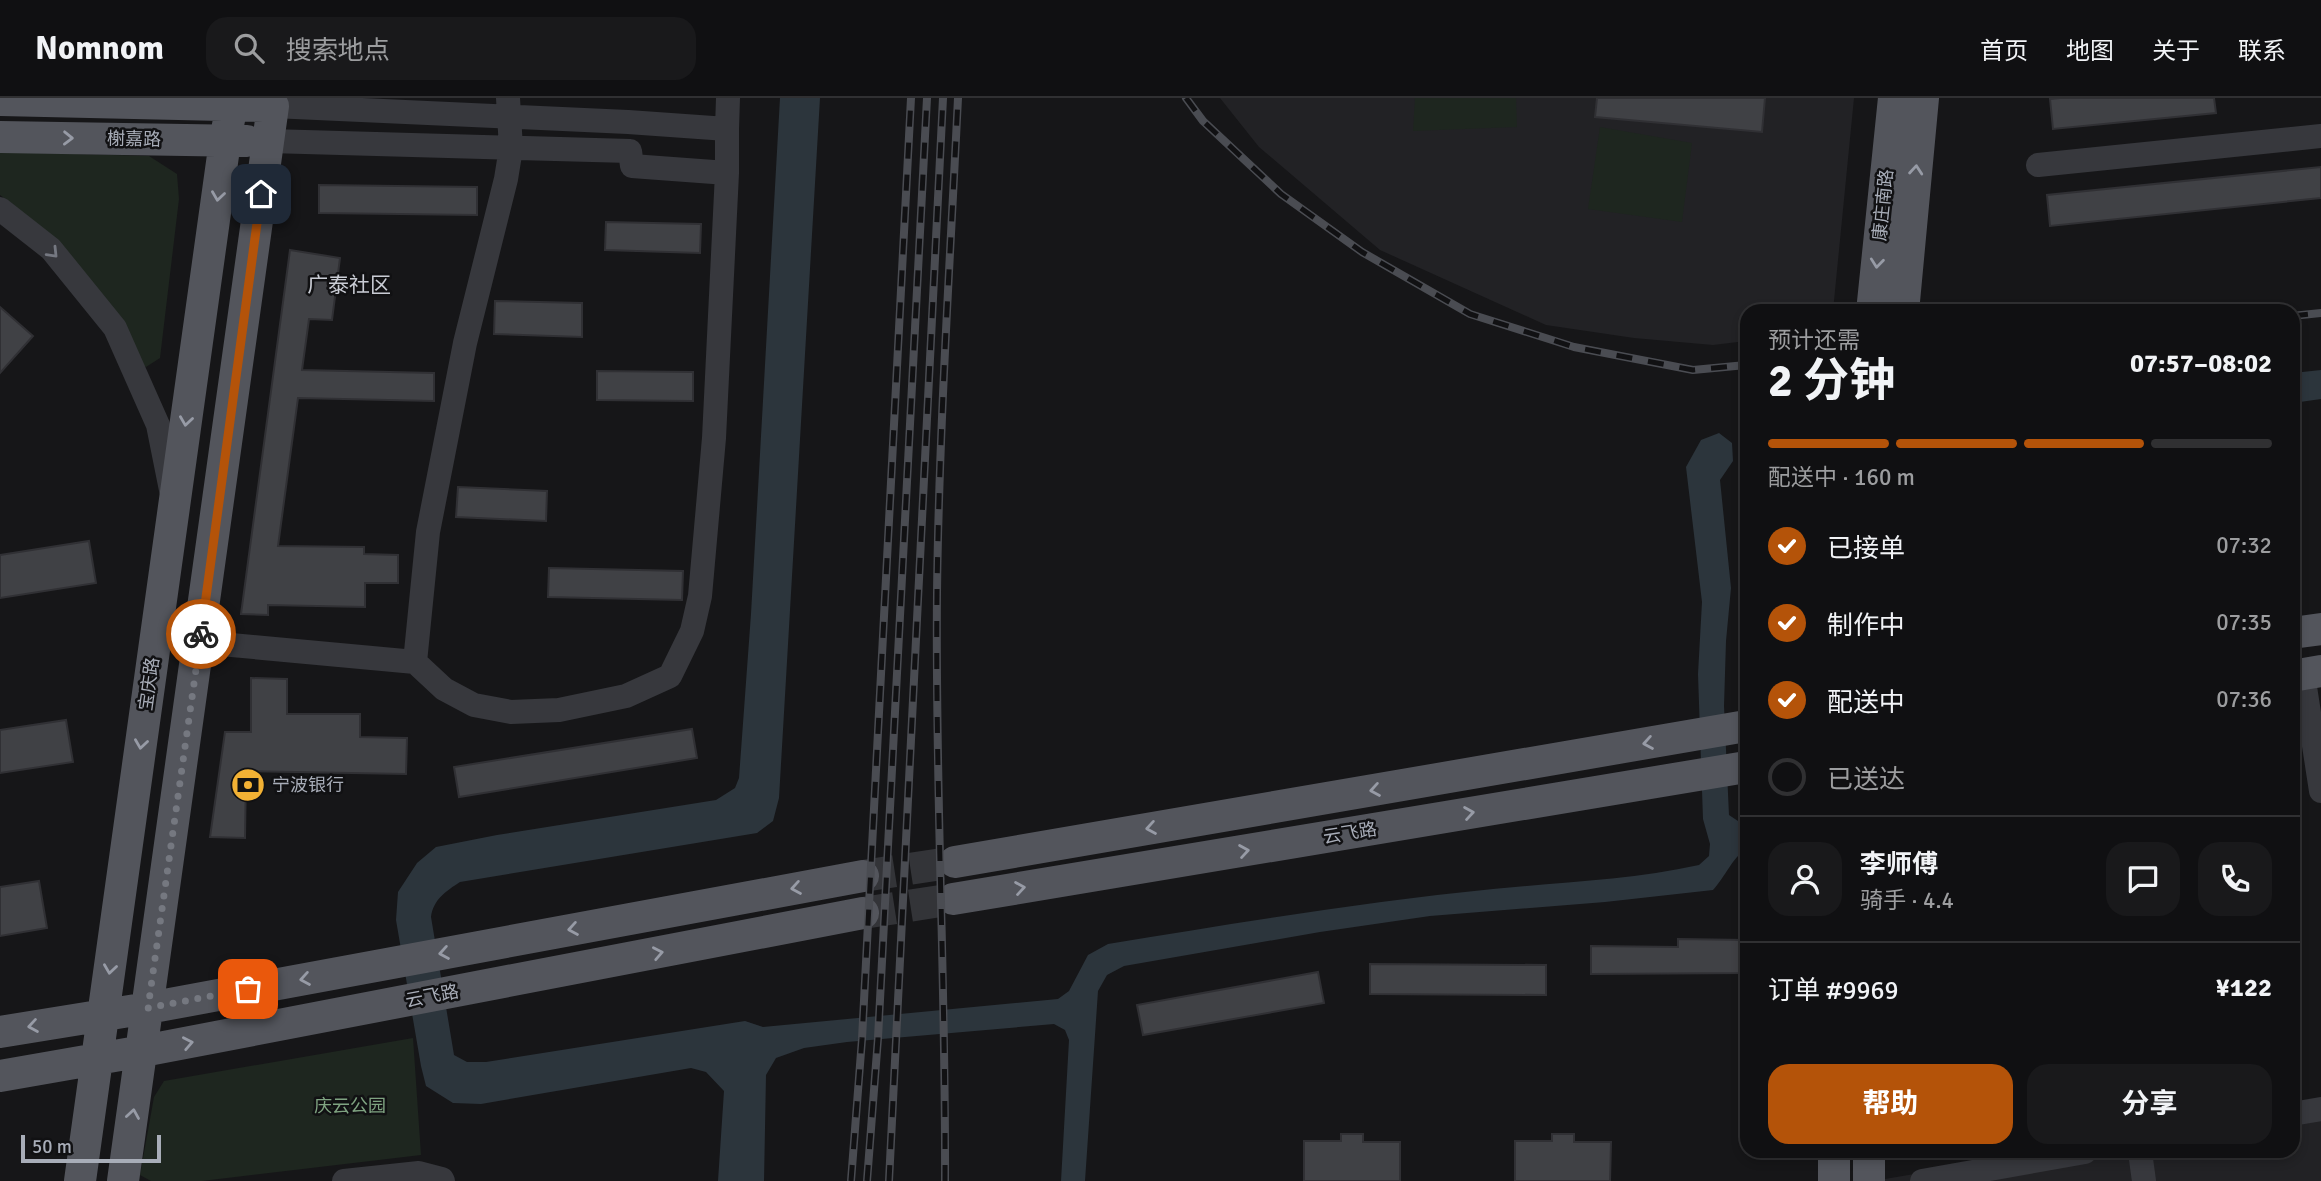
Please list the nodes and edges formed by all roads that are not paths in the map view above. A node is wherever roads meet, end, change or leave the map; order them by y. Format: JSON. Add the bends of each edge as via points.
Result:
{"nodes":[{"id":1,"x":728,"y":98,"type":"edge"},
{"id":2,"x":1894,"y":98,"type":"edge"},
{"id":3,"x":1923,"y":98,"type":"edge"},
{"id":4,"x":0,"y":100,"type":"edge"},
{"id":5,"x":235,"y":101,"type":"edge"},
{"id":6,"x":274,"y":106,"type":"junction"},
{"id":7,"x":509,"y":107,"type":"edge"},
{"id":8,"x":727,"y":129,"type":"junction"},
{"id":9,"x":2321,"y":136,"type":"edge"},
{"id":10,"x":0,"y":137,"type":"edge"},
{"id":11,"x":225,"y":141,"type":"junction"},
{"id":12,"x":269,"y":141,"type":"junction"},
{"id":13,"x":511,"y":148,"type":"junction"},
{"id":14,"x":2038,"y":165,"type":"dead end"},
{"id":15,"x":727,"y":173,"type":"junction"},
{"id":16,"x":0,"y":209,"type":"edge"},
{"id":17,"x":1873,"y":304,"type":"edge"},
{"id":18,"x":1903,"y":304,"type":"edge"},
{"id":19,"x":174,"y":506,"type":"junction"},
{"id":20,"x":2321,"y":629,"type":"edge"},
{"id":21,"x":2300,"y":633,"type":"edge"},
{"id":22,"x":199,"y":642,"type":"junction"},
{"id":23,"x":415,"y":662,"type":"junction"},
{"id":24,"x":2306,"y":673,"type":"edge"},
{"id":25,"x":1734,"y":728,"type":"edge"},
{"id":26,"x":1736,"y":768,"type":"edge"},
{"id":27,"x":2321,"y":791,"type":"edge"},
{"id":28,"x":955,"y":862,"type":"tunnel mouth"},
{"id":29,"x":863,"y":876,"type":"tunnel mouth"},
{"id":30,"x":953,"y":899,"type":"tunnel mouth"},
{"id":31,"x":863,"y":913,"type":"tunnel mouth"},
{"id":32,"x":148,"y":1008,"type":"junction"},
{"id":33,"x":103,"y":1015,"type":"junction"},
{"id":34,"x":0,"y":1032,"type":"edge"},
{"id":35,"x":143,"y":1051,"type":"junction"},
{"id":36,"x":96,"y":1060,"type":"junction"},
{"id":37,"x":0,"y":1076,"type":"edge"},
{"id":38,"x":2321,"y":1109,"type":"edge"},
{"id":39,"x":2300,"y":1113,"type":"edge"},
{"id":40,"x":1834,"y":1158,"type":"edge"},
{"id":41,"x":1869,"y":1158,"type":"edge"},
{"id":42,"x":2051,"y":1158,"type":"edge"},
{"id":43,"x":2141,"y":1158,"type":"edge"},
{"id":44,"x":80,"y":1181,"type":"edge"},
{"id":45,"x":123,"y":1181,"type":"edge"},
{"id":46,"x":344,"y":1181,"type":"edge"},
{"id":47,"x":443,"y":1181,"type":"edge"},
{"id":48,"x":1834,"y":1181,"type":"edge"},
{"id":49,"x":1869,"y":1181,"type":"edge"},
{"id":50,"x":1922,"y":1181,"type":"edge"},
{"id":51,"x":2144,"y":1181,"type":"edge"}],
"edges":[{"from":1,"to":8,"type":"street"},
{"from":2,"to":17,"type":"main road","name":"康庄南路","one_way":true},
{"from":18,"to":3,"type":"main road","name":"康庄南路","one_way":true},
{"from":4,"to":5,"type":"main road","name":"榭嘉路"},
{"from":5,"to":6,"type":"main road","name":"榭嘉路"},
{"from":5,"to":11,"type":"main road","name":"宝庆路"},
{"from":6,"to":7,"type":"street"},
{"from":6,"to":12,"type":"main road"},
{"from":7,"to":8,"type":"street"},
{"from":7,"to":13,"type":"street"},
{"from":8,"to":15,"type":"street"},
{"from":9,"to":14,"type":"street"},
{"from":10,"to":11,"type":"main road","name":"榭嘉路","one_way":true},
{"from":11,"to":12,"type":"main road","name":"榭嘉路"},
{"from":11,"to":19,"type":"main road","name":"宝庆路","one_way":true},
{"from":12,"to":13,"type":"street"},
{"from":12,"to":22,"type":"main road"},
{"from":13,"to":15,"type":"street","via":[[631,151],[632,166]]},
{"from":13,"to":23,"type":"street","via":[[465,343],[428,532]]},
{"from":15,"to":23,"type":"street","via":[[714,438],[699,596],[692,631],[670,676],[626,696],[559,710],[511,712],[474,705],[444,689]]},
{"from":16,"to":19,"type":"street","one_way":true,"via":[[51,249],[115,328],[158,425]]},
{"from":19,"to":33,"type":"main road","name":"宝庆路","one_way":true},
{"from":20,"to":21,"type":"main road"},
{"from":22,"to":23,"type":"street"},
{"from":22,"to":32,"type":"main road"},
{"from":24,"to":27,"type":"street"},
{"from":25,"to":28,"type":"main road","one_way":true},
{"from":30,"to":26,"type":"main road","name":"云飞路","one_way":true},
{"from":29,"to":32,"type":"main road","one_way":true},
{"from":35,"to":31,"type":"main road","name":"云飞路","one_way":true},
{"from":32,"to":33,"type":"main road"},
{"from":32,"to":35,"type":"main road"},
{"from":33,"to":34,"type":"main road","one_way":true},
{"from":33,"to":36,"type":"main road","name":"宝庆路"},
{"from":35,"to":36,"type":"main road","name":"云飞路"},
{"from":45,"to":35,"type":"main road","one_way":true},
{"from":36,"to":37,"type":"main road","name":"云飞路"},
{"from":36,"to":44,"type":"main road","name":"宝庆路"},
{"from":38,"to":39,"type":"street"},
{"from":40,"to":48,"type":"main road"},
{"from":41,"to":49,"type":"main road"},
{"from":42,"to":50,"type":"street"},
{"from":43,"to":51,"type":"street"},
{"from":46,"to":47,"type":"street","via":[[419,1173]]}]}
